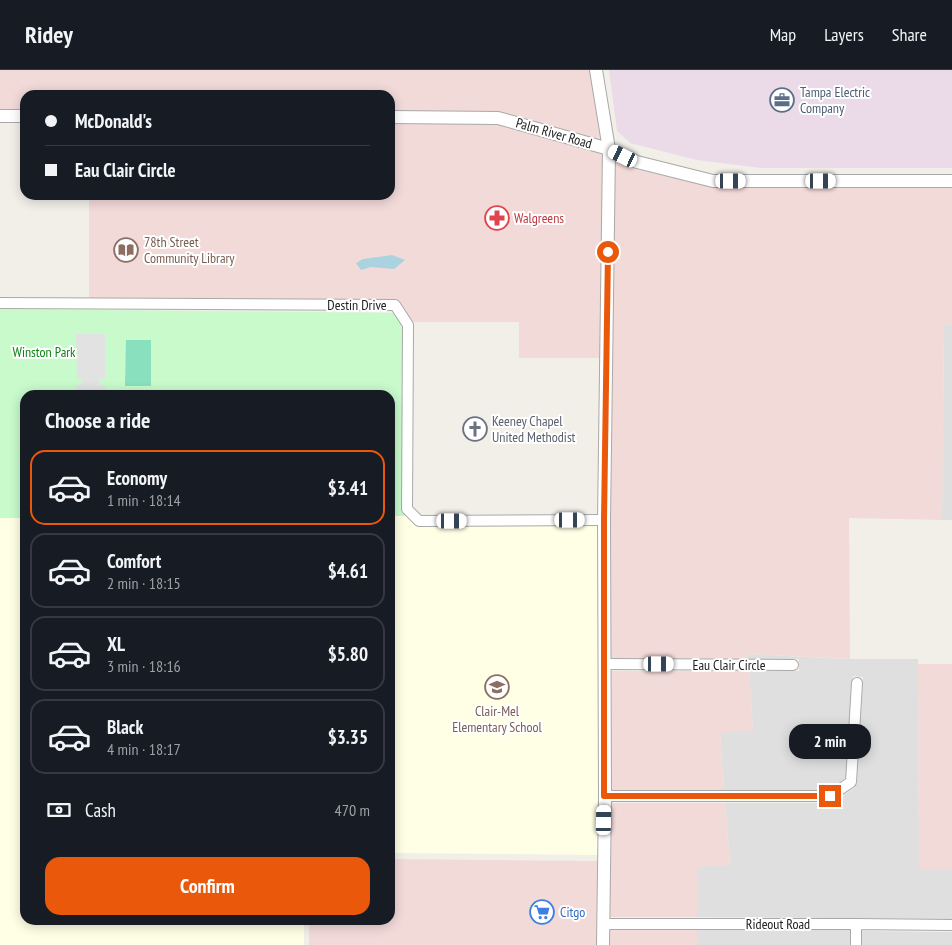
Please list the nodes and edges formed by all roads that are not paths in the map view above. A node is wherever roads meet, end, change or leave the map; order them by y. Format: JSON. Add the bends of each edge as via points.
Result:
{"nodes":[{"id":1,"x":596,"y":70,"type":"edge"},
{"id":2,"x":0,"y":116,"type":"edge"},
{"id":3,"x":20,"y":116,"type":"edge"},
{"id":4,"x":395,"y":117,"type":"edge"},
{"id":5,"x":609,"y":149,"type":"junction"},
{"id":6,"x":952,"y":181,"type":"edge"},
{"id":7,"x":0,"y":303,"type":"edge"},
{"id":8,"x":604,"y":520,"type":"junction"},
{"id":9,"x":605,"y":664,"type":"junction"},
{"id":10,"x":793,"y":665,"type":"dead end"},
{"id":11,"x":857,"y":683,"type":"dead end"},
{"id":12,"x":604,"y":796,"type":"junction"},
{"id":13,"x":603,"y":924,"type":"junction"},
{"id":14,"x":856,"y":924,"type":"junction"},
{"id":15,"x":952,"y":925,"type":"edge"},
{"id":16,"x":603,"y":945,"type":"edge"},
{"id":17,"x":856,"y":945,"type":"edge"}],
"edges":[{"from":1,"to":5,"type":"street"},
{"from":2,"to":3,"type":"street"},
{"from":4,"to":5,"type":"street","name":"Palm River Road","via":[[498,118]]},
{"from":5,"to":6,"type":"street","name":"Palm River Road","via":[[637,162],[713,181]]},
{"from":5,"to":8,"type":"street"},
{"from":7,"to":8,"type":"street","name":"Destin Drive","via":[[395,306],[408,325],[407,508],[413,515],[419,521]]},
{"from":8,"to":9,"type":"street"},
{"from":9,"to":10,"type":"street","name":"Eau Clair Circle"},
{"from":9,"to":12,"type":"street"},
{"from":11,"to":12,"type":"street","via":[[851,782],[830,796]]},
{"from":12,"to":13,"type":"street"},
{"from":13,"to":14,"type":"street","name":"Rideout Road"},
{"from":13,"to":16,"type":"street"},
{"from":14,"to":15,"type":"street","name":"Rideout Road"},
{"from":14,"to":17,"type":"street"}]}
